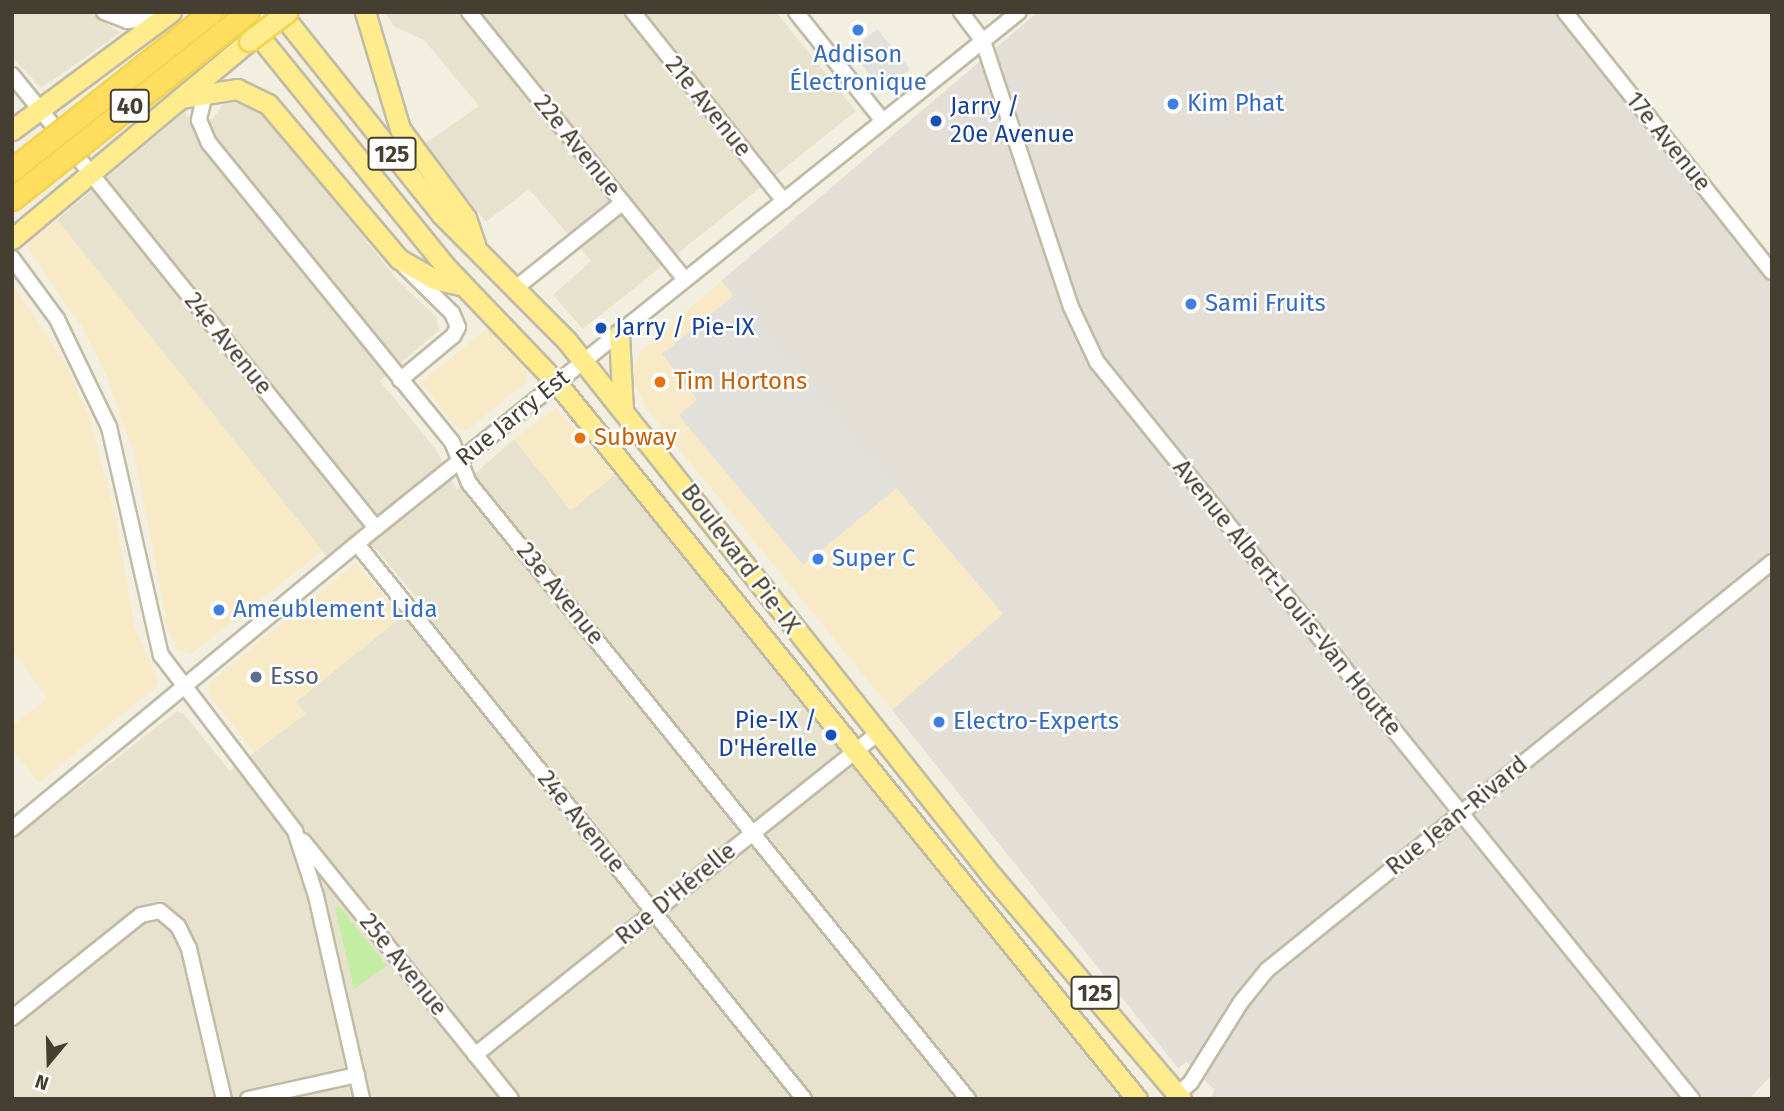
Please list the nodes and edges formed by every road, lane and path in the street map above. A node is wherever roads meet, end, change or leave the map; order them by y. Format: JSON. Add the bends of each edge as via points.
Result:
{"nodes":[{"id":1,"x":104,"y":12,"type":"edge"},
{"id":2,"x":211,"y":12,"type":"edge"},
{"id":3,"x":248,"y":12,"type":"edge"},
{"id":4,"x":365,"y":12,"type":"edge"},
{"id":5,"x":469,"y":12,"type":"edge"},
{"id":6,"x":633,"y":12,"type":"edge"},
{"id":7,"x":796,"y":12,"type":"edge"},
{"id":8,"x":961,"y":12,"type":"edge"},
{"id":9,"x":1019,"y":12,"type":"edge"},
{"id":10,"x":1565,"y":12,"type":"edge"},
{"id":11,"x":156,"y":16,"type":"edge"},
{"id":12,"x":289,"y":19,"type":"edge"},
{"id":13,"x":984,"y":41,"type":"junction"},
{"id":14,"x":258,"y":43,"type":"junction"},
{"id":15,"x":212,"y":72,"type":"junction"},
{"id":16,"x":12,"y":75,"type":"edge"},
{"id":17,"x":205,"y":93,"type":"junction"},
{"id":18,"x":181,"y":98,"type":"junction"},
{"id":19,"x":45,"y":116,"type":"junction"},
{"id":20,"x":883,"y":121,"type":"junction"},
{"id":21,"x":12,"y":130,"type":"edge"},
{"id":22,"x":86,"y":167,"type":"junction"},
{"id":23,"x":12,"y":170,"type":"edge"},
{"id":24,"x":12,"y":199,"type":"edge"},
{"id":25,"x":784,"y":201,"type":"junction"},
{"id":26,"x":622,"y":203,"type":"junction"},
{"id":27,"x":12,"y":239,"type":"edge"},
{"id":28,"x":477,"y":249,"type":"junction"},
{"id":29,"x":12,"y":258,"type":"edge"},
{"id":30,"x":398,"y":259,"type":"junction"},
{"id":31,"x":1772,"y":272,"type":"edge"},
{"id":32,"x":685,"y":280,"type":"junction"},
{"id":33,"x":464,"y":286,"type":"junction"},
{"id":34,"x":517,"y":287,"type":"junction"},
{"id":35,"x":619,"y":334,"type":"junction"},
{"id":36,"x":583,"y":362,"type":"junction"},
{"id":37,"x":400,"y":380,"type":"junction"},
{"id":38,"x":556,"y":382,"type":"junction"},
{"id":39,"x":623,"y":410,"type":"junction"},
{"id":40,"x":461,"y":460,"type":"junction"},
{"id":41,"x":376,"y":527,"type":"junction"},
{"id":42,"x":358,"y":545,"type":"junction"},
{"id":43,"x":1772,"y":562,"type":"edge"},
{"id":44,"x":184,"y":688,"type":"junction"},
{"id":45,"x":877,"y":734,"type":"junction"},
{"id":46,"x":856,"y":751,"type":"junction"},
{"id":47,"x":1461,"y":813,"type":"junction"},
{"id":48,"x":12,"y":829,"type":"edge"},
{"id":49,"x":295,"y":831,"type":"junction"},
{"id":50,"x":753,"y":832,"type":"junction"},
{"id":51,"x":653,"y":912,"type":"junction"},
{"id":52,"x":12,"y":1018,"type":"edge"},
{"id":53,"x":475,"y":1055,"type":"junction"},
{"id":54,"x":356,"y":1075,"type":"junction"},
{"id":55,"x":1177,"y":1098,"type":"edge"},
{"id":56,"x":224,"y":1099,"type":"edge"},
{"id":57,"x":248,"y":1099,"type":"edge"},
{"id":58,"x":362,"y":1099,"type":"edge"},
{"id":59,"x":511,"y":1099,"type":"edge"},
{"id":60,"x":804,"y":1099,"type":"edge"},
{"id":61,"x":968,"y":1099,"type":"edge"},
{"id":62,"x":1137,"y":1099,"type":"edge"},
{"id":63,"x":1692,"y":1099,"type":"edge"}],
"edges":[{"from":1,"to":11,"type":"street","via":[[115,19]]},
{"from":2,"to":23,"type":"highway","number":"40","bridge":true},
{"from":3,"to":24,"type":"highway","number":"40","bridge":true},
{"from":4,"to":28,"type":"main road","via":[[400,129],[466,218]]},
{"from":5,"to":26,"type":"street","name":"22e Avenue"},
{"from":6,"to":25,"type":"street","name":"21e Avenue"},
{"from":7,"to":20,"type":"street"},
{"from":8,"to":13,"type":"street"},
{"from":9,"to":13,"type":"street","name":"Rue Jarry Est"},
{"from":10,"to":31,"type":"street","name":"17e Avenue"},
{"from":11,"to":19,"type":"main road"},
{"from":12,"to":14,"type":"main road","bridge":true},
{"from":12,"to":28,"type":"main road","name":"Boulevard Pie-IX","number":"125","via":[[414,183]]},
{"from":13,"to":20,"type":"street","name":"Rue Jarry Est"},
{"from":13,"to":47,"type":"street","name":"Avenue Albert-Louis-Van Houtte","via":[[1071,307],[1092,353]]},
{"from":14,"to":15,"type":"main road"},
{"from":14,"to":33,"type":"main road","name":"Boulevard Pie-IX","number":"125"},
{"from":15,"to":17,"type":"street","name":"23e Avenue"},
{"from":15,"to":18,"type":"main road"},
{"from":16,"to":19,"type":"street"},
{"from":17,"to":18,"type":"main road"},
{"from":17,"to":30,"type":"main road","via":[[237,89],[268,104]]},
{"from":17,"to":37,"type":"street","name":"23e Avenue","via":[[199,114],[204,136]]},
{"from":18,"to":22,"type":"main road"},
{"from":19,"to":21,"type":"main road"},
{"from":20,"to":25,"type":"street","name":"Rue Jarry Est"},
{"from":22,"to":27,"type":"main road"},
{"from":22,"to":41,"type":"street","name":"24e Avenue"},
{"from":25,"to":32,"type":"street","name":"Rue Jarry Est"},
{"from":26,"to":32,"type":"street","name":"22e Avenue"},
{"from":26,"to":34,"type":"street"},
{"from":28,"to":34,"type":"main road","name":"Boulevard Pie-IX","number":"125"},
{"from":29,"to":44,"type":"street","name":"25e Avenue","via":[[57,319],[109,427],[153,635]]},
{"from":30,"to":33,"type":"main road","via":[[434,279]]},
{"from":30,"to":37,"type":"street","via":[[454,316],[458,327],[453,337]]},
{"from":32,"to":35,"type":"street","name":"Rue Jarry Est"},
{"from":33,"to":38,"type":"main road","name":"Boulevard Pie-IX","number":"125"},
{"from":34,"to":36,"type":"main road","name":"Boulevard Pie-IX","number":"125"},
{"from":35,"to":36,"type":"street","name":"Rue Jarry Est"},
{"from":35,"to":39,"type":"main road"},
{"from":36,"to":38,"type":"street","name":"Rue Jarry Est"},
{"from":36,"to":39,"type":"main road","name":"Boulevard Pie-IX","number":"125"},
{"from":37,"to":40,"type":"street","name":"23e Avenue","via":[[452,442]]},
{"from":38,"to":40,"type":"street","name":"Rue Jarry Est"},
{"from":38,"to":46,"type":"main road","name":"Boulevard Pie-IX","number":"125"},
{"from":39,"to":45,"type":"main road","name":"Boulevard Pie-IX","number":"125"},
{"from":40,"to":41,"type":"street","name":"Rue Jarry Est"},
{"from":40,"to":50,"type":"street","name":"23e Avenue","via":[[472,486]]},
{"from":41,"to":42,"type":"street","name":"Rue Jarry Est"},
{"from":42,"to":44,"type":"street","name":"Rue Jarry Est"},
{"from":42,"to":51,"type":"street","name":"24e Avenue"},
{"from":43,"to":47,"type":"street","name":"Rue Jean-Rivard"},
{"from":44,"to":48,"type":"street","name":"Rue Jarry Est"},
{"from":44,"to":49,"type":"street","name":"25e Avenue"},
{"from":45,"to":46,"type":"street","name":"Rue D'Hérelle"},
{"from":45,"to":55,"type":"main road","name":"Boulevard Pie-IX","number":"125"},
{"from":46,"to":50,"type":"street","name":"Rue D'Hérelle"},
{"from":46,"to":62,"type":"main road","name":"Boulevard Pie-IX","number":"125"},
{"from":47,"to":55,"type":"street","name":"Rue Jean-Rivard","via":[[1260,977]]},
{"from":47,"to":63,"type":"street","name":"Avenue Albert-Louis-Van Houtte"},
{"from":49,"to":53,"type":"street","name":"25e Avenue"},
{"from":49,"to":54,"type":"street","via":[[316,896]]},
{"from":50,"to":51,"type":"street","name":"Rue D'Hérelle"},
{"from":50,"to":61,"type":"street","name":"23e Avenue"},
{"from":51,"to":53,"type":"street","name":"Rue D'Hérelle"},
{"from":51,"to":60,"type":"street","name":"24e Avenue"},
{"from":52,"to":56,"type":"street","via":[[149,911],[160,911],[178,926],[193,966]]},
{"from":53,"to":59,"type":"street","name":"25e Avenue"},
{"from":54,"to":57,"type":"street"},
{"from":54,"to":58,"type":"street"}]}
